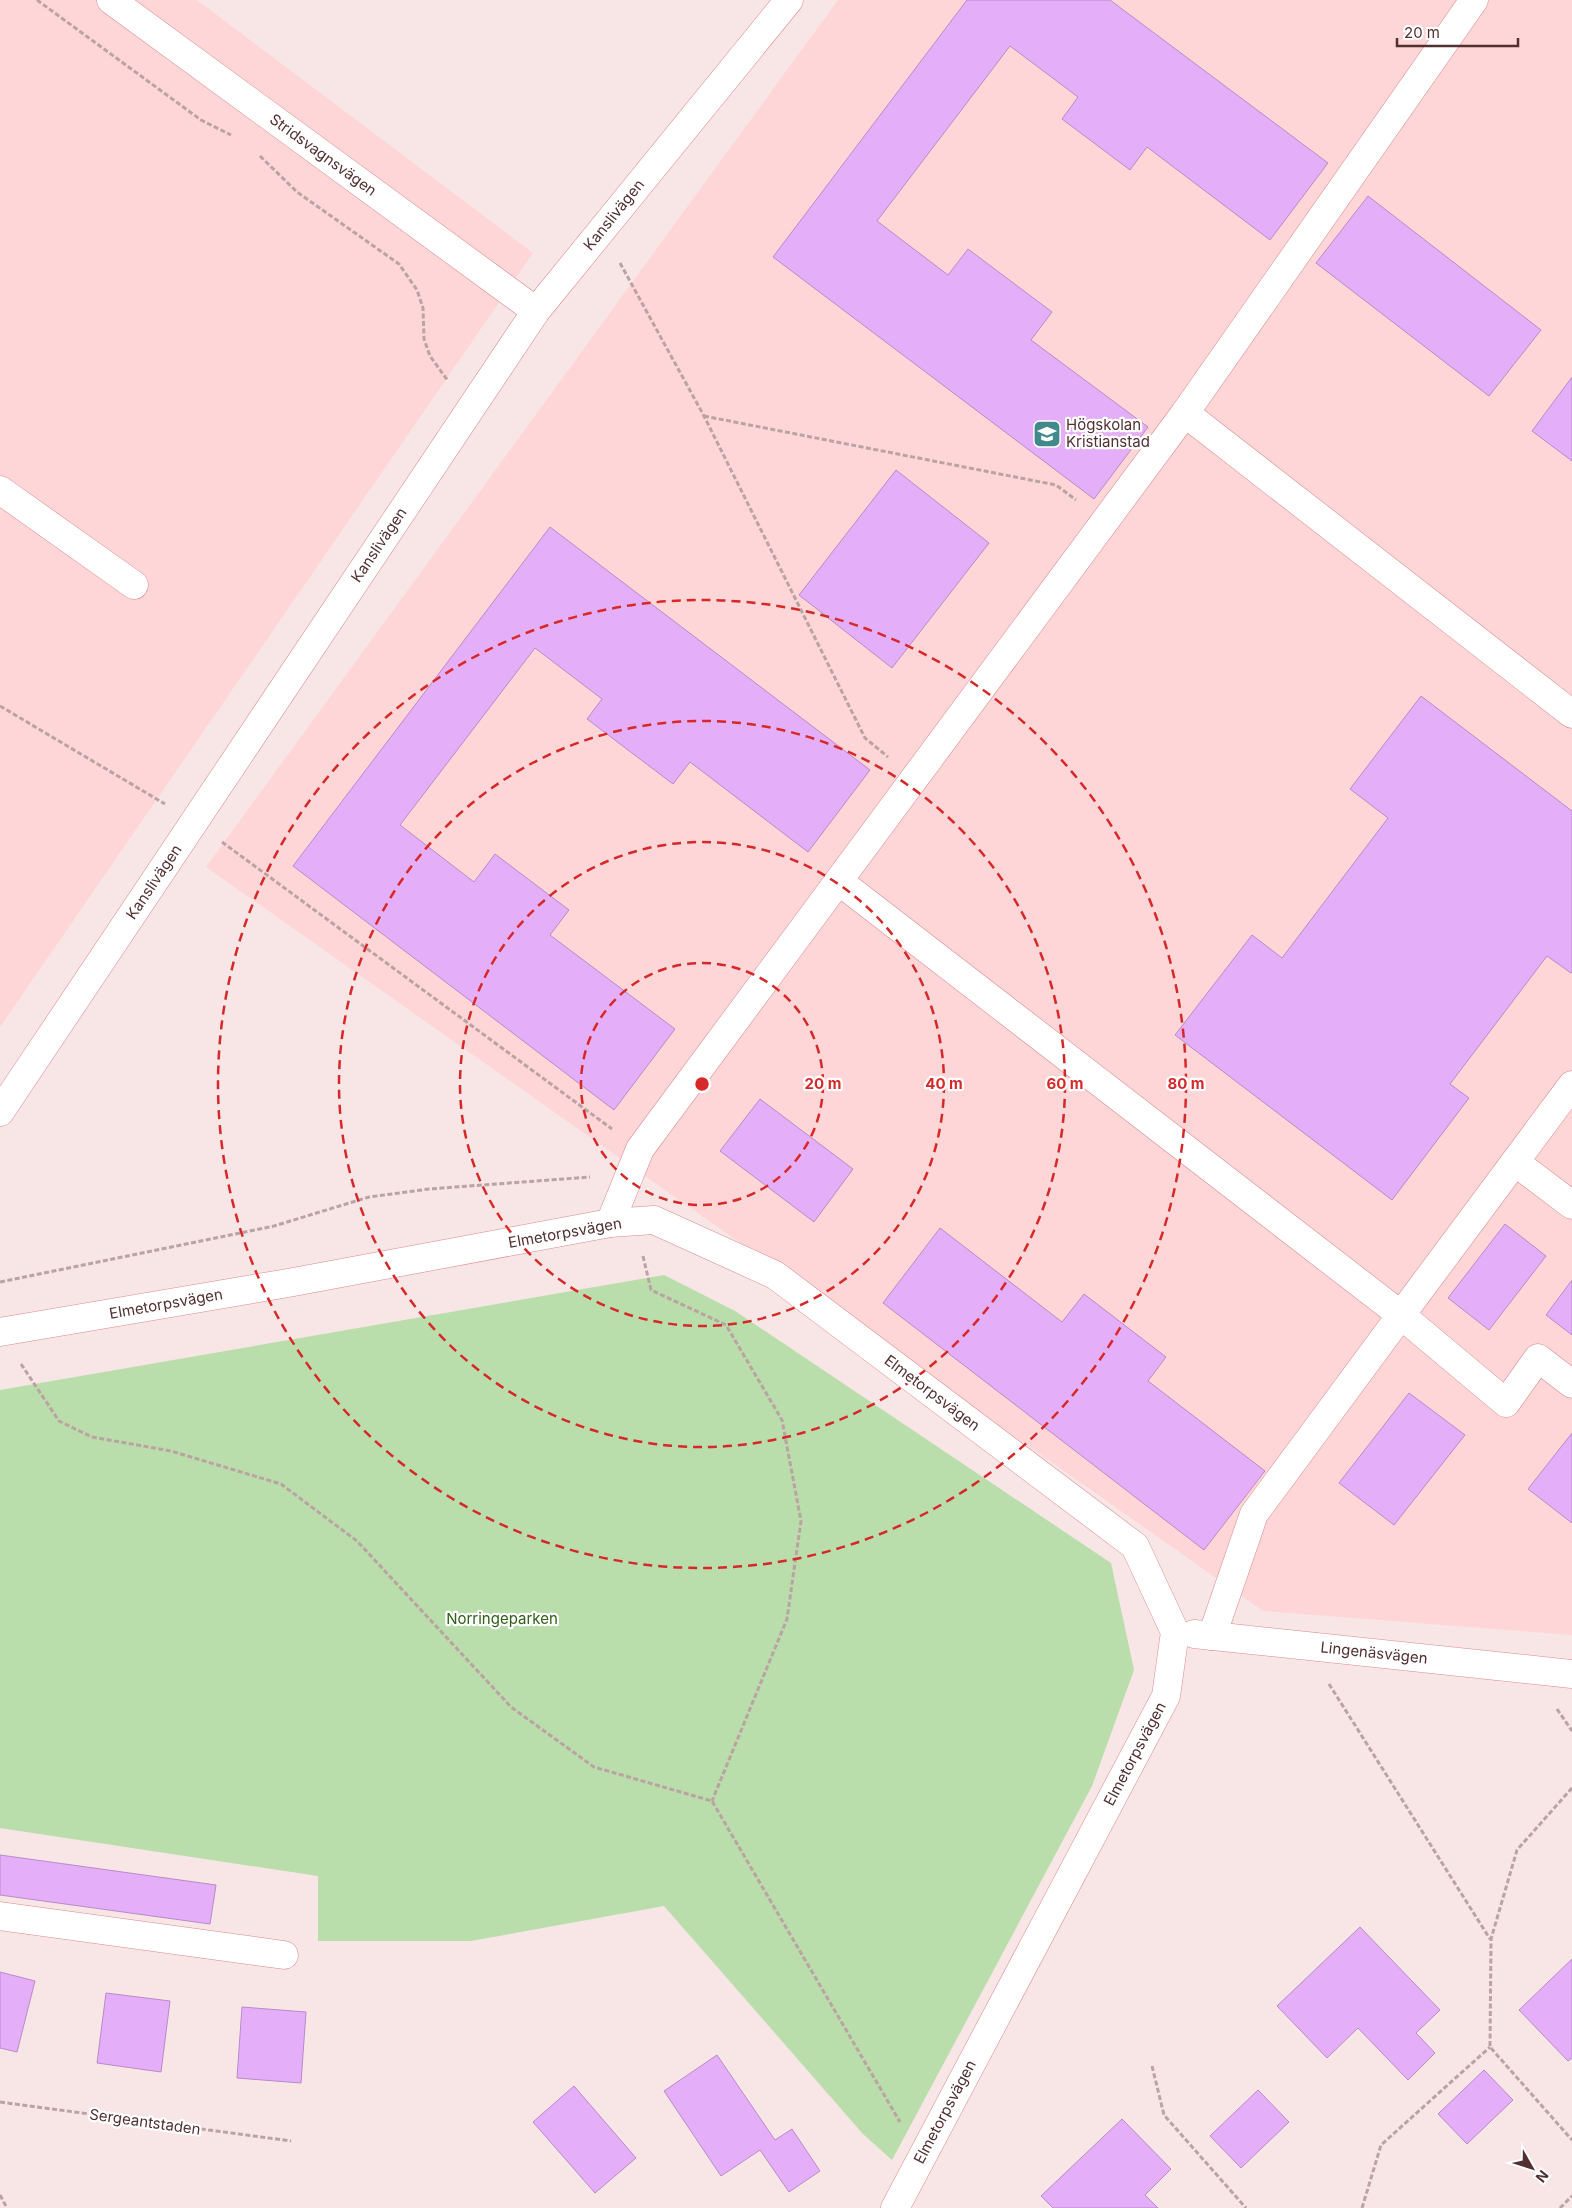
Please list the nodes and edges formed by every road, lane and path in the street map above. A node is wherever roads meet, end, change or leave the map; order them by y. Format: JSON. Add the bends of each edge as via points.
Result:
{"nodes":[{"id":1,"x":37,"y":0,"type":"edge"},
{"id":2,"x":111,"y":0,"type":"edge"},
{"id":3,"x":789,"y":0,"type":"edge"},
{"id":4,"x":1474,"y":0,"type":"edge"},
{"id":5,"x":236,"y":137,"type":"dead end"},
{"id":6,"x":257,"y":154,"type":"dead end"},
{"id":7,"x":619,"y":261,"type":"dead end"},
{"id":8,"x":536,"y":311,"type":"junction"},
{"id":9,"x":474,"y":402,"type":"junction"},
{"id":10,"x":1185,"y":413,"type":"junction"},
{"id":11,"x":704,"y":416,"type":"junction"},
{"id":12,"x":0,"y":490,"type":"edge"},
{"id":13,"x":1106,"y":522,"type":"junction"},
{"id":14,"x":134,"y":585,"type":"dead end"},
{"id":15,"x":0,"y":706,"type":"edge"},
{"id":16,"x":1572,"y":714,"type":"edge"},
{"id":17,"x":915,"y":780,"type":"junction"},
{"id":18,"x":194,"y":822,"type":"junction"},
{"id":19,"x":840,"y":882,"type":"junction"},
{"id":20,"x":1572,"y":1085,"type":"edge"},
{"id":21,"x":0,"y":1112,"type":"edge"},
{"id":22,"x":640,"y":1149,"type":"junction"},
{"id":23,"x":1515,"y":1162,"type":"junction"},
{"id":24,"x":628,"y":1176,"type":"junction"},
{"id":25,"x":1572,"y":1205,"type":"edge"},
{"id":26,"x":610,"y":1223,"type":"junction"},
{"id":27,"x":642,"y":1251,"type":"dead end"},
{"id":28,"x":0,"y":1282,"type":"edge"},
{"id":29,"x":1401,"y":1315,"type":"junction"},
{"id":30,"x":0,"y":1332,"type":"edge"},
{"id":31,"x":20,"y":1363,"type":"dead end"},
{"id":32,"x":1572,"y":1384,"type":"edge"},
{"id":33,"x":1175,"y":1632,"type":"junction"},
{"id":34,"x":1212,"y":1636,"type":"junction"},
{"id":35,"x":1304,"y":1646,"type":"junction"},
{"id":36,"x":1572,"y":1674,"type":"edge"},
{"id":37,"x":1572,"y":1788,"type":"edge"},
{"id":38,"x":712,"y":1801,"type":"junction"},
{"id":39,"x":0,"y":1916,"type":"edge"},
{"id":40,"x":1491,"y":1940,"type":"junction"},
{"id":41,"x":284,"y":1955,"type":"dead end"},
{"id":42,"x":1490,"y":2047,"type":"junction"},
{"id":43,"x":1152,"y":2066,"type":"dead end"},
{"id":44,"x":0,"y":2102,"type":"edge"},
{"id":45,"x":1572,"y":2140,"type":"edge"},
{"id":46,"x":291,"y":2141,"type":"dead end"},
{"id":47,"x":921,"y":2158,"type":"junction"},
{"id":48,"x":0,"y":2195,"type":"edge"},
{"id":49,"x":1572,"y":2196,"type":"edge"},
{"id":50,"x":6,"y":2208,"type":"edge"},
{"id":51,"x":895,"y":2208,"type":"edge"},
{"id":52,"x":1246,"y":2208,"type":"edge"},
{"id":53,"x":1362,"y":2208,"type":"edge"},
{"id":54,"x":1560,"y":2208,"type":"edge"}],
"edges":[{"from":1,"to":5,"type":"path","via":[[201,120]]},
{"from":2,"to":8,"type":"street","name":"Stridsvagnsvägen"},
{"from":3,"to":8,"type":"street","name":"Kanslivägen"},
{"from":4,"to":10,"type":"street"},
{"from":6,"to":9,"type":"path","via":[[297,192],[399,264],[417,290],[423,308],[424,339],[430,356],[452,386]]},
{"from":7,"to":11,"type":"path"},
{"from":8,"to":9,"type":"street","name":"Kanslivägen"},
{"from":9,"to":18,"type":"street","name":"Kanslivägen"},
{"from":10,"to":13,"type":"street"},
{"from":10,"to":16,"type":"street"},
{"from":11,"to":13,"type":"path","via":[[1056,485]]},
{"from":11,"to":17,"type":"path","via":[[865,738]]},
{"from":12,"to":14,"type":"street"},
{"from":13,"to":17,"type":"street"},
{"from":15,"to":18,"type":"path"},
{"from":17,"to":19,"type":"street"},
{"from":18,"to":21,"type":"street","name":"Kanslivägen"},
{"from":18,"to":22,"type":"path"},
{"from":19,"to":22,"type":"street"},
{"from":19,"to":29,"type":"street"},
{"from":20,"to":23,"type":"street"},
{"from":22,"to":24,"type":"street"},
{"from":23,"to":25,"type":"street"},
{"from":23,"to":29,"type":"street"},
{"from":24,"to":26,"type":"street"},
{"from":24,"to":28,"type":"path","via":[[507,1182],[369,1197],[274,1226]]},
{"from":26,"to":30,"type":"street","name":"Elmetorpsvägen"},
{"from":26,"to":33,"type":"street","name":"Elmetorpsvägen","via":[[654,1220],[775,1275],[1135,1546]]},
{"from":27,"to":38,"type":"path","via":[[651,1290],[726,1325],[731,1333],[782,1420],[801,1521],[787,1619]]},
{"from":29,"to":32,"type":"street","via":[[1506,1403],[1538,1358]]},
{"from":29,"to":34,"type":"street","via":[[1254,1514]]},
{"from":31,"to":38,"type":"path","via":[[59,1421],[92,1437],[171,1451],[280,1484],[357,1541],[511,1707],[594,1767]]},
{"from":33,"to":34,"type":"street","name":"Lingenäsvägen"},
{"from":33,"to":47,"type":"street","name":"Elmetorpsvägen","via":[[1166,1696]]},
{"from":34,"to":35,"type":"street","name":"Lingenäsvägen"},
{"from":35,"to":36,"type":"street","name":"Lingenäsvägen"},
{"from":35,"to":40,"type":"path"},
{"from":37,"to":40,"type":"path","via":[[1517,1850]]},
{"from":38,"to":47,"type":"path"},
{"from":39,"to":41,"type":"street"},
{"from":40,"to":42,"type":"path"},
{"from":42,"to":45,"type":"path"},
{"from":42,"to":53,"type":"path","via":[[1381,2145]]},
{"from":43,"to":52,"type":"path","via":[[1164,2116]]},
{"from":44,"to":46,"type":"path","name":"Sergeantstaden"},
{"from":47,"to":51,"type":"street","name":"Elmetorpsvägen"},
{"from":48,"to":50,"type":"path"},
{"from":49,"to":54,"type":"path"}]}
